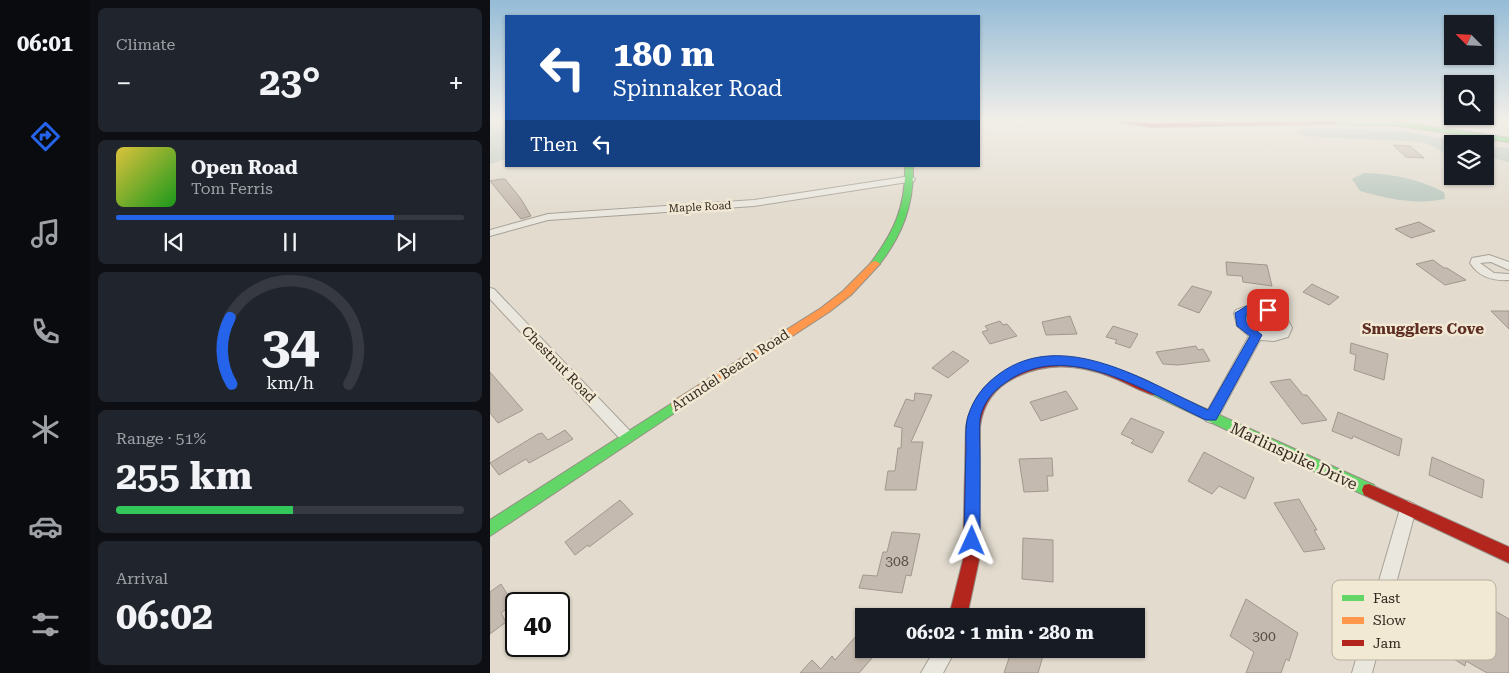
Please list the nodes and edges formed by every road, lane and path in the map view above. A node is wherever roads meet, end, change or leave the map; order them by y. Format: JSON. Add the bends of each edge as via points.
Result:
{"nodes":[{"id":1,"x":909,"y":167,"type":"edge"},
{"id":2,"x":911,"y":179,"type":"junction"},
{"id":3,"x":490,"y":233,"type":"edge"},
{"id":4,"x":1509,"y":267,"type":"edge"},
{"id":5,"x":1509,"y":277,"type":"edge"},
{"id":6,"x":490,"y":292,"type":"edge"},
{"id":7,"x":1256,"y":335,"type":"dead end"},
{"id":8,"x":1211,"y":417,"type":"junction"},
{"id":9,"x":627,"y":437,"type":"junction"},
{"id":10,"x":1408,"y":508,"type":"junction"},
{"id":11,"x":490,"y":528,"type":"edge"},
{"id":12,"x":1509,"y":555,"type":"edge"},
{"id":13,"x":1388,"y":580,"type":"edge"},
{"id":14,"x":961,"y":608,"type":"edge"},
{"id":15,"x":940,"y":658,"type":"edge"},
{"id":16,"x":1366,"y":660,"type":"edge"},
{"id":17,"x":931,"y":673,"type":"edge"},
{"id":18,"x":1362,"y":673,"type":"edge"}],
"edges":[{"from":1,"to":2,"type":"street","name":"Arundel Beach Road"},
{"from":2,"to":3,"type":"street","name":"Maple Road","via":[[754,203],[548,217]]},
{"from":2,"to":9,"type":"street","name":"Arundel Beach Road","via":[[891,243],[862,278],[810,319]]},
{"from":4,"to":5,"type":"street","via":[[1481,258],[1475,263],[1477,268],[1491,275]]},
{"from":6,"to":9,"type":"street","name":"Chestnut Road"},
{"from":7,"to":8,"type":"street"},
{"from":8,"to":10,"type":"street","name":"Marlinspike Drive"},
{"from":8,"to":14,"type":"street","name":"Marlinspike Drive","via":[[1111,370],[1070,360],[1030,363],[1013,370],[994,384],[983,396],[974,418],[971,560]]},
{"from":9,"to":11,"type":"street","name":"Arundel Beach Road"},
{"from":10,"to":12,"type":"street","name":"Marlinspike Drive"},
{"from":10,"to":13,"type":"street"},
{"from":15,"to":17,"type":"street"},
{"from":16,"to":18,"type":"street"}]}
